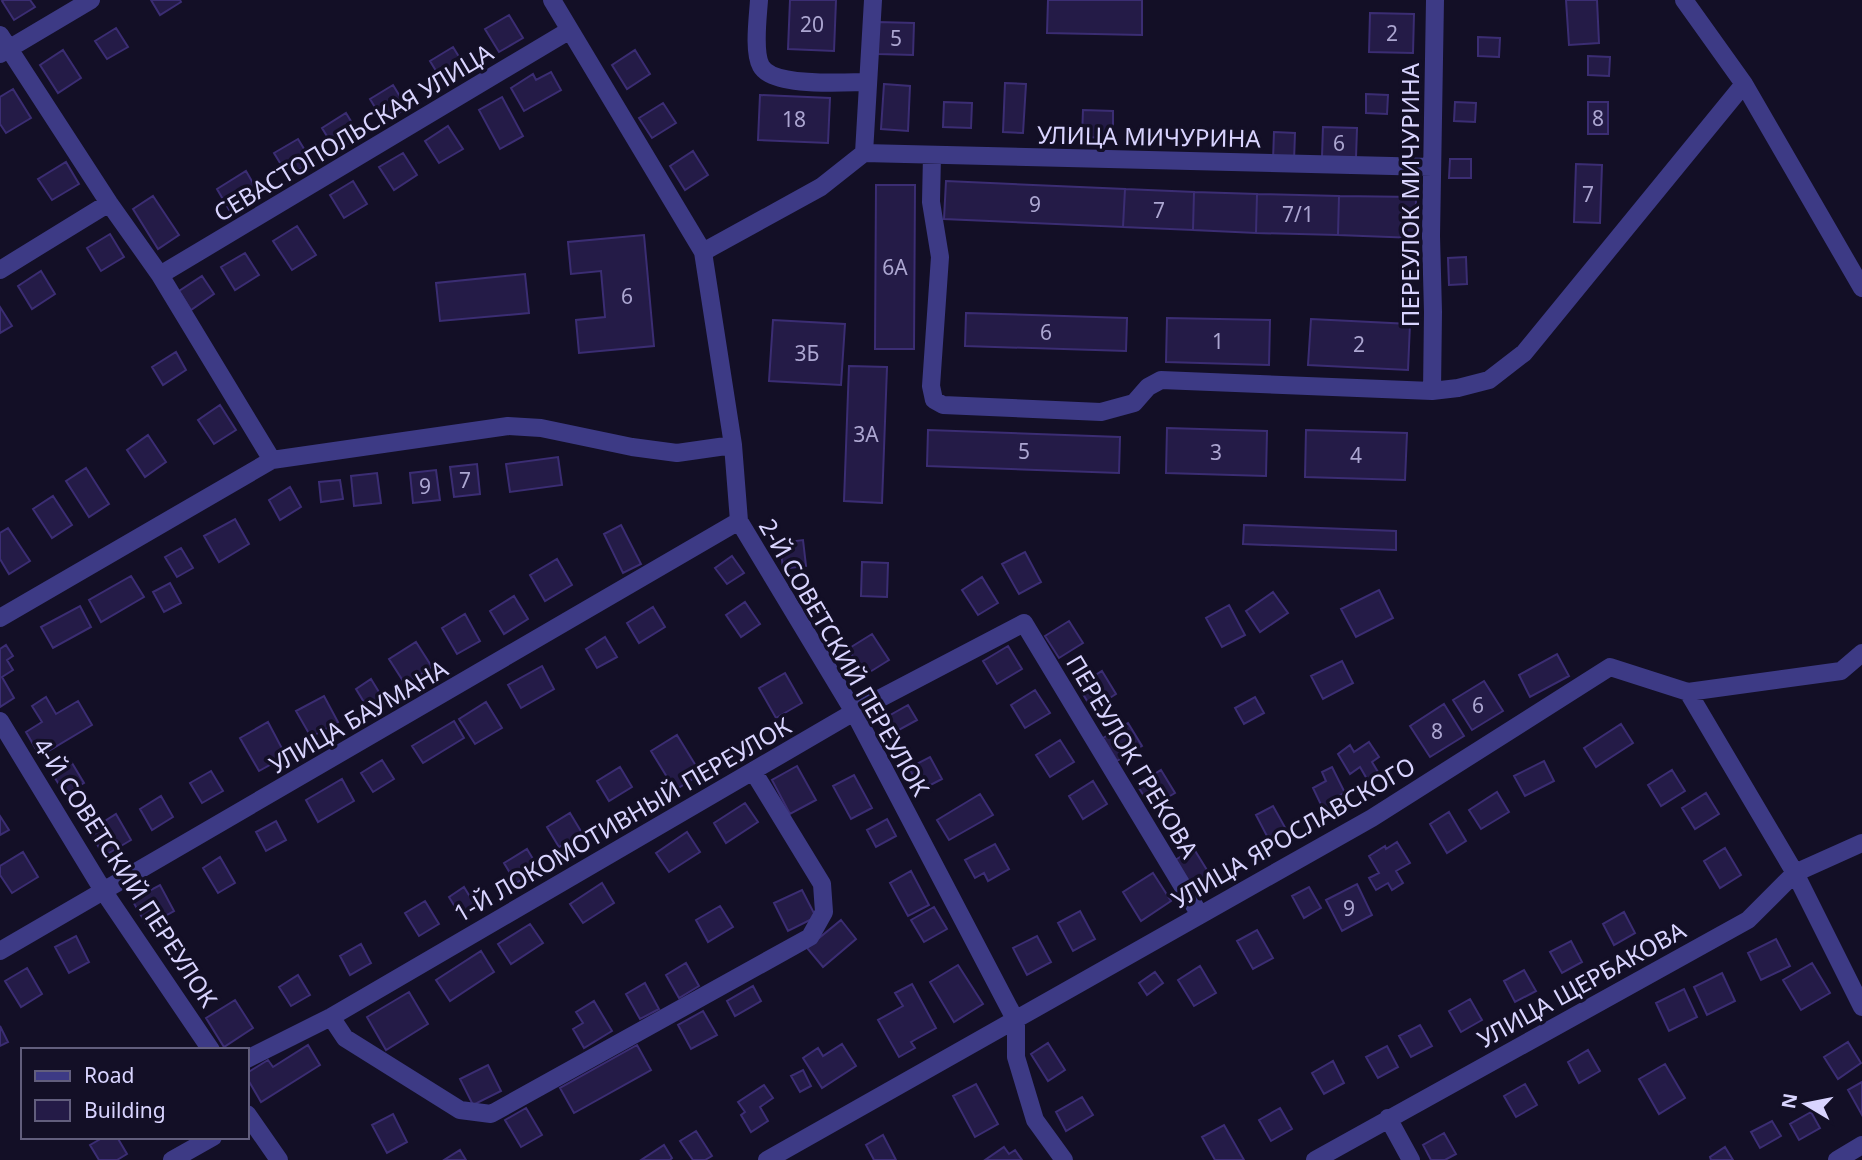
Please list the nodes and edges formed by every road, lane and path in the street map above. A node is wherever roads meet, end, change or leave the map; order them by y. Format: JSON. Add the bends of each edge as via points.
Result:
{"nodes":[{"id":1,"x":91,"y":0,"type":"edge"},
{"id":2,"x":552,"y":0,"type":"edge"},
{"id":3,"x":759,"y":0,"type":"edge"},
{"id":4,"x":873,"y":0,"type":"edge"},
{"id":5,"x":1435,"y":0,"type":"edge"},
{"id":6,"x":1684,"y":0,"type":"edge"},
{"id":7,"x":570,"y":30,"type":"junction"},
{"id":8,"x":3,"y":46,"type":"edge"},
{"id":9,"x":868,"y":82,"type":"junction"},
{"id":10,"x":1744,"y":84,"type":"junction"},
{"id":11,"x":864,"y":153,"type":"junction"},
{"id":12,"x":932,"y":155,"type":"junction"},
{"id":13,"x":1432,"y":167,"type":"junction"},
{"id":14,"x":109,"y":203,"type":"junction"},
{"id":15,"x":703,"y":252,"type":"junction"},
{"id":16,"x":0,"y":270,"type":"edge"},
{"id":17,"x":160,"y":275,"type":"junction"},
{"id":18,"x":1862,"y":288,"type":"edge"},
{"id":19,"x":1432,"y":391,"type":"junction"},
{"id":20,"x":733,"y":445,"type":"junction"},
{"id":21,"x":272,"y":460,"type":"junction"},
{"id":22,"x":739,"y":521,"type":"junction"},
{"id":23,"x":0,"y":618,"type":"edge"},
{"id":24,"x":1024,"y":623,"type":"joint"},
{"id":25,"x":1862,"y":653,"type":"edge"},
{"id":26,"x":1688,"y":692,"type":"junction"},
{"id":27,"x":854,"y":712,"type":"junction"},
{"id":28,"x":0,"y":721,"type":"edge"},
{"id":29,"x":753,"y":771,"type":"junction"},
{"id":30,"x":1862,"y":843,"type":"edge"},
{"id":31,"x":1795,"y":873,"type":"junction"},
{"id":32,"x":104,"y":892,"type":"junction"},
{"id":33,"x":1200,"y":915,"type":"junction"},
{"id":34,"x":0,"y":951,"type":"edge"},
{"id":35,"x":1862,"y":1007,"type":"edge"},
{"id":36,"x":331,"y":1017,"type":"junction"},
{"id":37,"x":1016,"y":1021,"type":"junction"},
{"id":38,"x":210,"y":1048,"type":"edge"},
{"id":39,"x":248,"y":1058,"type":"edge"},
{"id":40,"x":248,"y":1118,"type":"edge"},
{"id":41,"x":1388,"y":1118,"type":"junction"},
{"id":42,"x":209,"y":1139,"type":"edge"},
{"id":43,"x":1862,"y":1146,"type":"edge"},
{"id":44,"x":172,"y":1160,"type":"edge"},
{"id":45,"x":279,"y":1160,"type":"edge"},
{"id":46,"x":767,"y":1160,"type":"edge"},
{"id":47,"x":1064,"y":1160,"type":"edge"},
{"id":48,"x":1315,"y":1160,"type":"edge"},
{"id":49,"x":1411,"y":1160,"type":"edge"},
{"id":50,"x":1837,"y":1160,"type":"edge"}],
"edges":[{"from":1,"to":8,"type":"street"},
{"from":2,"to":7,"type":"street","name":"2-Й СОВЕТСКИЙ ПЕРЕУЛОК"},
{"from":3,"to":9,"type":"street","via":[[760,64],[770,75],[784,80]]},
{"from":4,"to":9,"type":"street"},
{"from":5,"to":13,"type":"street","name":"ПЕРЕУЛОК МИЧУРИНА"},
{"from":6,"to":10,"type":"street"},
{"from":7,"to":15,"type":"street","name":"2-Й СОВЕТСКИЙ ПЕРЕУЛОК"},
{"from":7,"to":17,"type":"street","name":"СЕВАСТОПОЛЬСКАЯ УЛИЦА"},
{"from":8,"to":14,"type":"street"},
{"from":9,"to":11,"type":"street"},
{"from":10,"to":18,"type":"street"},
{"from":10,"to":19,"type":"street","via":[[1524,353],[1489,380]]},
{"from":11,"to":12,"type":"street","name":"УЛИЦА МИЧУРИНА"},
{"from":11,"to":15,"type":"street","via":[[821,187]]},
{"from":12,"to":13,"type":"street","name":"УЛИЦА МИЧУРИНА"},
{"from":12,"to":19,"type":"street","via":[[931,202],[940,257],[931,386],[934,400],[943,405],[1101,412],[1134,403],[1161,380]]},
{"from":13,"to":19,"type":"street","name":"ПЕРЕУЛОК МИЧУРИНА"},
{"from":14,"to":16,"type":"street"},
{"from":14,"to":17,"type":"street"},
{"from":15,"to":20,"type":"street","name":"2-Й СОВЕТСКИЙ ПЕРЕУЛОК"},
{"from":17,"to":21,"type":"street"},
{"from":20,"to":21,"type":"street","via":[[677,453],[508,426]]},
{"from":20,"to":22,"type":"street","name":"2-Й СОВЕТСКИЙ ПЕРЕУЛОК"},
{"from":21,"to":23,"type":"street"},
{"from":22,"to":27,"type":"street","name":"2-Й СОВЕТСКИЙ ПЕРЕУЛОК"},
{"from":22,"to":32,"type":"street","name":"УЛИЦА БАУМАНА"},
{"from":24,"to":27,"type":"street","name":"1-Й ЛОКОМОТИВНЫЙ ПЕРЕУЛОК"},
{"from":24,"to":33,"type":"street","name":"ПЕРЕУЛОК ГРЕКОВА"},
{"from":25,"to":26,"type":"street","name":"УЛИЦА ЯРОСЛАВСКОГО","via":[[1841,671]]},
{"from":26,"to":31,"type":"street"},
{"from":26,"to":33,"type":"street","name":"УЛИЦА ЯРОСЛАВСКОГО","via":[[1610,667],[1372,818]]},
{"from":27,"to":29,"type":"street","name":"1-Й ЛОКОМОТИВНЫЙ ПЕРЕУЛОК"},
{"from":27,"to":37,"type":"street","name":"2-Й СОВЕТСКИЙ ПЕРЕУЛОК"},
{"from":28,"to":32,"type":"street","name":"4-Й СОВЕТСКИЙ ПЕРЕУЛОК"},
{"from":29,"to":36,"type":"street","name":"1-Й ЛОКОМОТИВНЫЙ ПЕРЕУЛОК"},
{"from":29,"to":36,"type":"street","via":[[822,884],[824,912],[810,937],[491,1114],[460,1110],[345,1038]]},
{"from":30,"to":31,"type":"street","name":"УЛИЦА ЩЕРБАКОВА"},
{"from":31,"to":35,"type":"street"},
{"from":31,"to":41,"type":"street","name":"УЛИЦА ЩЕРБАКОВА","via":[[1748,919]]},
{"from":32,"to":34,"type":"street","name":"УЛИЦА БАУМАНА"},
{"from":32,"to":38,"type":"street","name":"4-Й СОВЕТСКИЙ ПЕРЕУЛОК"},
{"from":33,"to":37,"type":"street","name":"УЛИЦА ЯРОСЛАВСКОГО"},
{"from":36,"to":39,"type":"street","name":"1-Й ЛОКОМОТИВНЫЙ ПЕРЕУЛОК"},
{"from":37,"to":46,"type":"street","name":"УЛИЦА ЯРОСЛАВСКОГО"},
{"from":37,"to":47,"type":"street","via":[[1016,1057],[1035,1119]]},
{"from":40,"to":45,"type":"street"},
{"from":41,"to":48,"type":"street","name":"УЛИЦА ЩЕРБАКОВА"},
{"from":41,"to":49,"type":"street"},
{"from":42,"to":44,"type":"street"},
{"from":43,"to":50,"type":"street"}]}
